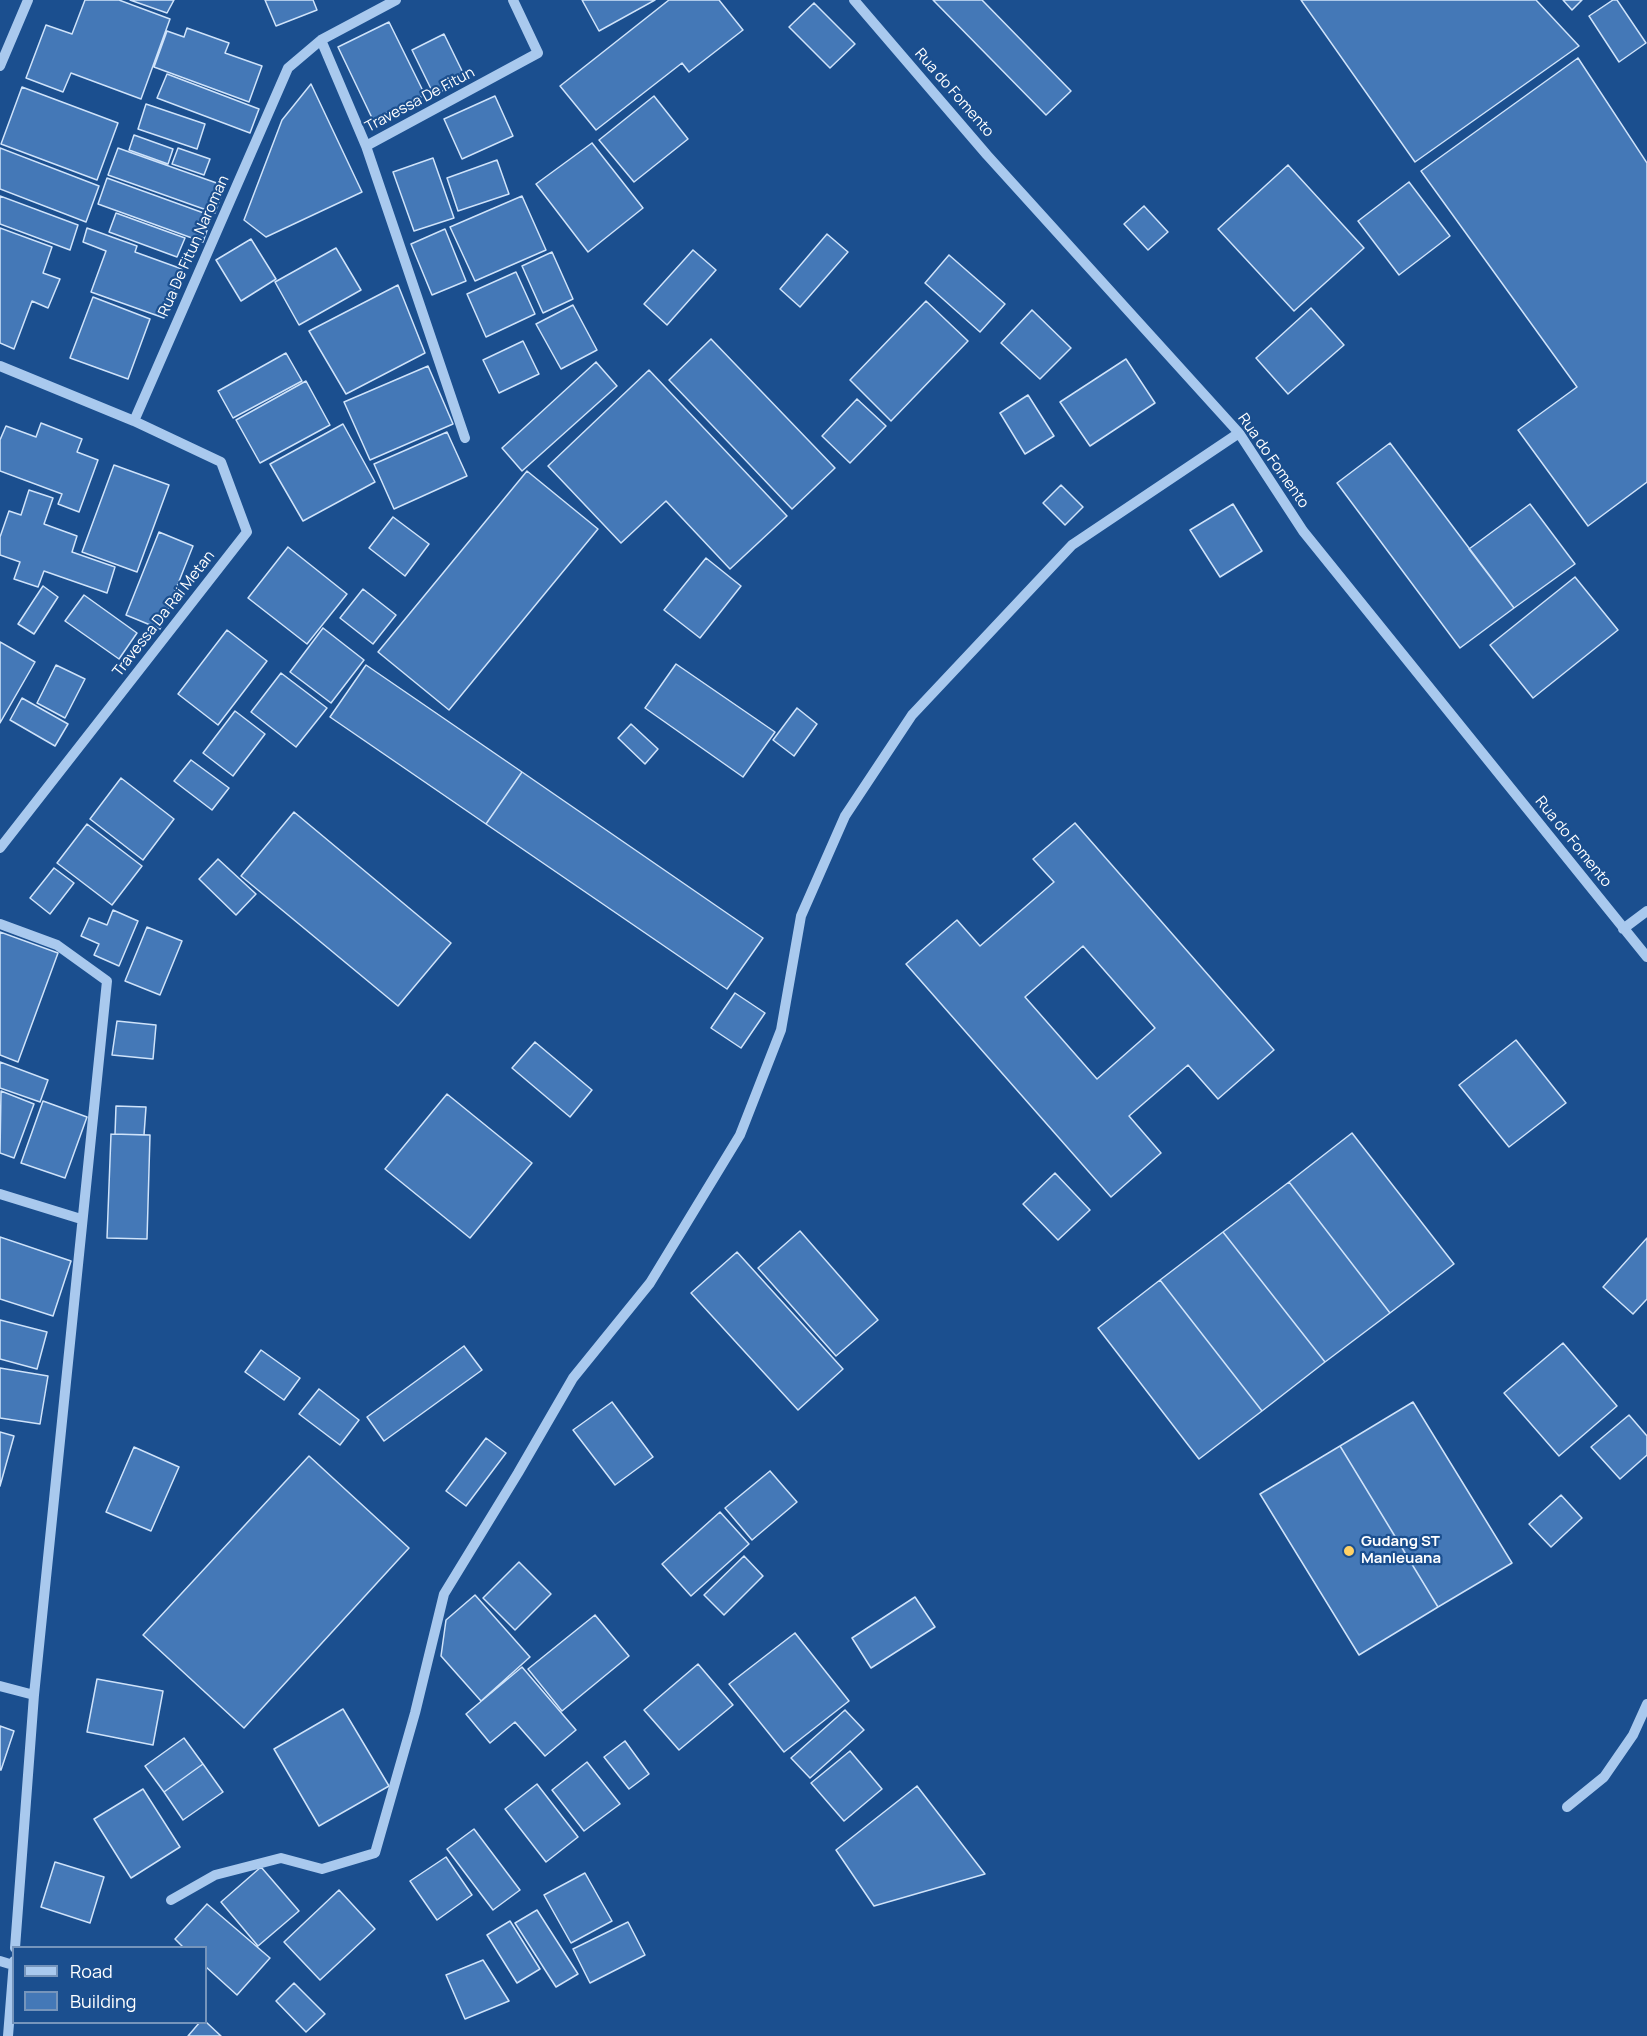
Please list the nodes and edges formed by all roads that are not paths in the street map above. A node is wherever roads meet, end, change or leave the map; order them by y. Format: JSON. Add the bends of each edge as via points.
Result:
{"nodes":[{"id":1,"x":28,"y":0,"type":"edge"},
{"id":2,"x":396,"y":0,"type":"edge"},
{"id":3,"x":513,"y":0,"type":"edge"},
{"id":4,"x":854,"y":0,"type":"edge"},
{"id":5,"x":321,"y":40,"type":"junction"},
{"id":6,"x":0,"y":66,"type":"edge"},
{"id":7,"x":366,"y":146,"type":"junction"},
{"id":8,"x":0,"y":366,"type":"edge"},
{"id":9,"x":134,"y":421,"type":"junction"},
{"id":10,"x":1239,"y":433,"type":"junction"},
{"id":11,"x":465,"y":438,"type":"dead end"},
{"id":12,"x":0,"y":848,"type":"edge"},
{"id":13,"x":1647,"y":911,"type":"edge"},
{"id":14,"x":0,"y":924,"type":"edge"},
{"id":15,"x":1623,"y":929,"type":"junction"},
{"id":16,"x":1647,"y":957,"type":"edge"},
{"id":17,"x":0,"y":1194,"type":"edge"},
{"id":18,"x":81,"y":1220,"type":"junction"},
{"id":19,"x":0,"y":1686,"type":"edge"},
{"id":20,"x":34,"y":1695,"type":"junction"},
{"id":21,"x":1647,"y":1704,"type":"edge"},
{"id":22,"x":1567,"y":1807,"type":"dead end"},
{"id":23,"x":171,"y":1900,"type":"dead end"},
{"id":24,"x":15,"y":1946,"type":"edge"},
{"id":25,"x":12,"y":1978,"type":"edge"},
{"id":26,"x":8,"y":2036,"type":"edge"}],
"edges":[{"from":1,"to":6,"type":"street"},
{"from":2,"to":5,"type":"street","name":"Rua De Fitun Naroman"},
{"from":3,"to":7,"type":"street","name":"Travessa De Fitun","via":[[538,53]]},
{"from":4,"to":10,"type":"street","name":"Rua do Fomento","via":[[987,155]]},
{"from":5,"to":7,"type":"street","name":"Travessa De Fitun"},
{"from":5,"to":9,"type":"street","name":"Rua De Fitun Naroman","via":[[288,68]]},
{"from":7,"to":11,"type":"street"},
{"from":8,"to":9,"type":"street"},
{"from":9,"to":12,"type":"street","name":"Travessa Da Rai Metan","via":[[221,462],[247,532]]},
{"from":10,"to":15,"type":"street","name":"Rua do Fomento","via":[[1303,531]]},
{"from":10,"to":23,"type":"street","via":[[1072,545],[912,715],[845,816],[801,916],[781,1030],[740,1136],[650,1283],[573,1378],[444,1593],[375,1853],[322,1869],[281,1858],[215,1875]]},
{"from":13,"to":15,"type":"street"},
{"from":14,"to":18,"type":"street","via":[[57,945],[107,981]]},
{"from":15,"to":16,"type":"street","name":"Rua do Fomento"},
{"from":17,"to":18,"type":"street"},
{"from":18,"to":20,"type":"street"},
{"from":19,"to":20,"type":"street"},
{"from":20,"to":24,"type":"street"},
{"from":21,"to":22,"type":"street","via":[[1633,1735],[1604,1777]]},
{"from":25,"to":26,"type":"street"}]}
